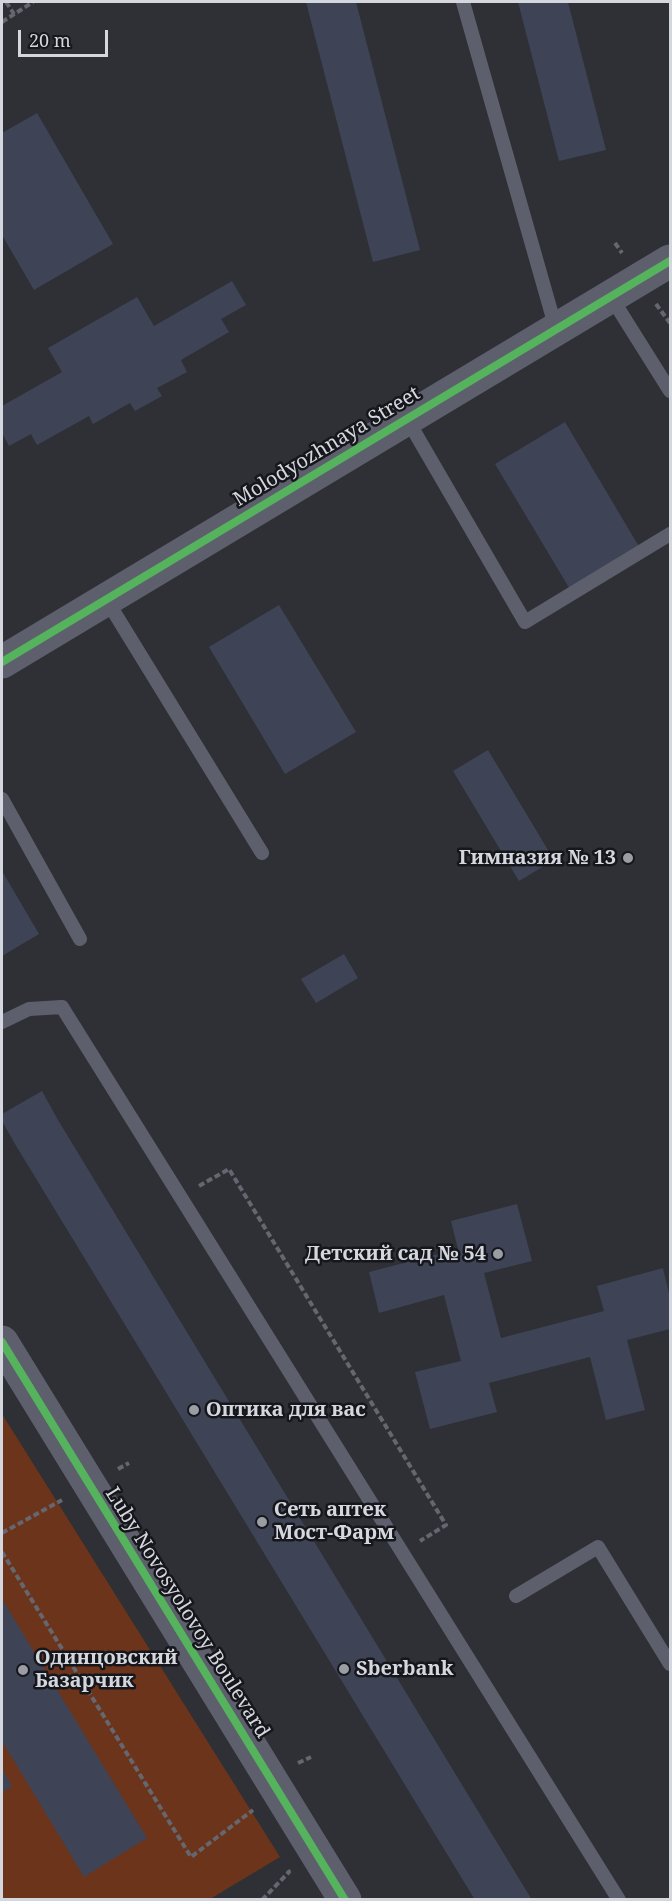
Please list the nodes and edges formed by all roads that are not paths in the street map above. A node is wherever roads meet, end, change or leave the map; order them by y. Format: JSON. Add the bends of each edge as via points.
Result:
{"nodes":[{"id":1,"x":463,"y":2,"type":"edge"},
{"id":2,"x":670,"y":261,"type":"edge"},
{"id":3,"x":611,"y":297,"type":"junction"},
{"id":4,"x":556,"y":329,"type":"junction"},
{"id":5,"x":670,"y":391,"type":"edge"},
{"id":6,"x":407,"y":419,"type":"junction"},
{"id":7,"x":670,"y":534,"type":"edge"},
{"id":8,"x":106,"y":599,"type":"junction"},
{"id":9,"x":2,"y":662,"type":"edge"},
{"id":10,"x":2,"y":799,"type":"edge"},
{"id":11,"x":262,"y":853,"type":"dead end"},
{"id":12,"x":80,"y":939,"type":"dead end"},
{"id":13,"x":2,"y":1022,"type":"edge"},
{"id":14,"x":2,"y":1342,"type":"edge"},
{"id":15,"x":516,"y":1596,"type":"dead end"},
{"id":16,"x":670,"y":1664,"type":"edge"},
{"id":17,"x":345,"y":1899,"type":"edge"},
{"id":18,"x":619,"y":1899,"type":"edge"}],
"edges":[{"from":1,"to":4,"type":"lane"},
{"from":2,"to":3,"type":"street","name":"Molodyozhnaya Street"},
{"from":3,"to":4,"type":"street","name":"Molodyozhnaya Street"},
{"from":3,"to":5,"type":"lane"},
{"from":4,"to":6,"type":"street","name":"Molodyozhnaya Street"},
{"from":6,"to":7,"type":"lane","via":[[525,622]]},
{"from":6,"to":8,"type":"street","name":"Molodyozhnaya Street"},
{"from":8,"to":9,"type":"street","name":"Molodyozhnaya Street"},
{"from":8,"to":11,"type":"lane"},
{"from":10,"to":12,"type":"lane"},
{"from":13,"to":18,"type":"lane","via":[[29,1009],[62,1007]]},
{"from":14,"to":17,"type":"street","name":"Luby Novosyolovoy Boulevard"},
{"from":15,"to":16,"type":"lane","via":[[598,1548]]}]}
